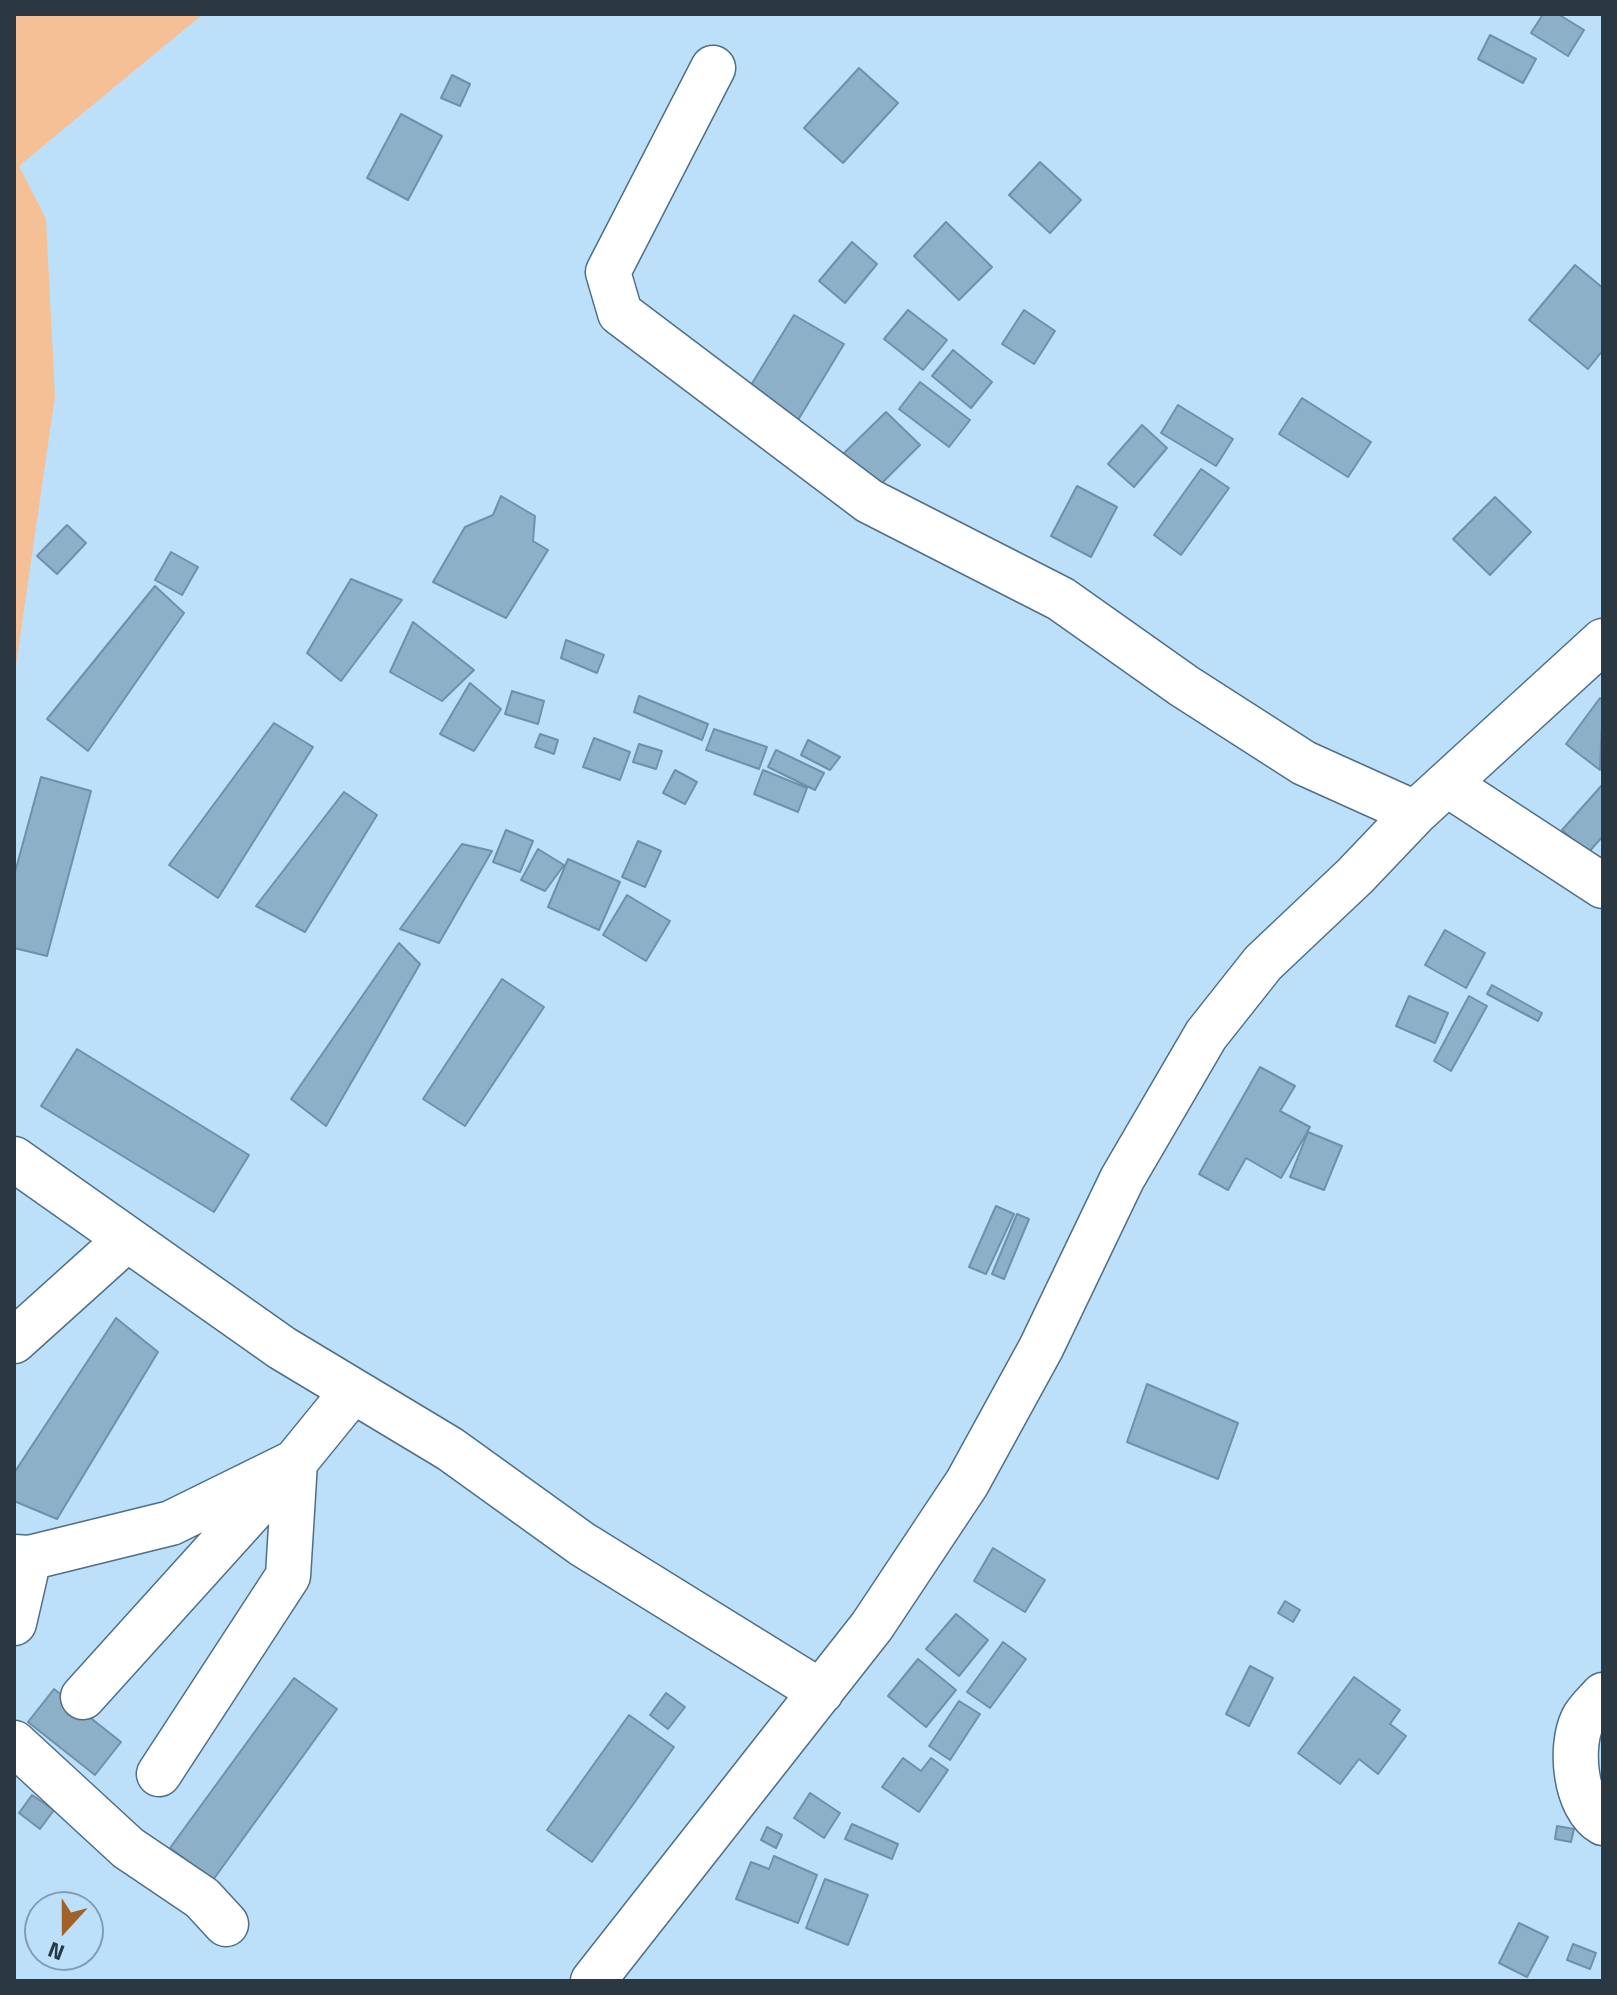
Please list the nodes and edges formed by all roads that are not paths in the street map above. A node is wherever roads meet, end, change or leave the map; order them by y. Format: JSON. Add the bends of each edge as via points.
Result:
{"nodes":[{"id":1,"x":713,"y":68,"type":"dead end"},
{"id":2,"x":1603,"y":641,"type":"edge"},
{"id":3,"x":1447,"y":784,"type":"junction"},
{"id":4,"x":1415,"y":813,"type":"junction"},
{"id":5,"x":1603,"y":886,"type":"edge"},
{"id":6,"x":14,"y":1159,"type":"edge"},
{"id":7,"x":126,"y":1240,"type":"junction"},
{"id":8,"x":14,"y":1341,"type":"edge"},
{"id":9,"x":352,"y":1392,"type":"junction"},
{"id":10,"x":295,"y":1462,"type":"junction"},
{"id":11,"x":19,"y":1564,"type":"edge"},
{"id":12,"x":14,"y":1623,"type":"edge"},
{"id":13,"x":821,"y":1692,"type":"junction"},
{"id":14,"x":1603,"y":1695,"type":"edge"},
{"id":15,"x":83,"y":1697,"type":"dead end"},
{"id":16,"x":14,"y":1743,"type":"edge"},
{"id":17,"x":159,"y":1774,"type":"dead end"},
{"id":18,"x":1603,"y":1823,"type":"edge"},
{"id":19,"x":226,"y":1924,"type":"dead end"},
{"id":20,"x":593,"y":1981,"type":"edge"}],
"edges":[{"from":1,"to":4,"type":"street","via":[[608,272],[620,313],[869,501],[1061,599],[1304,763]]},
{"from":2,"to":3,"type":"street"},
{"from":3,"to":4,"type":"street"},
{"from":3,"to":5,"type":"street"},
{"from":4,"to":13,"type":"street","via":[[1263,963],[1206,1035],[1122,1179],[1041,1348],[967,1483],[872,1626]]},
{"from":6,"to":7,"type":"street"},
{"from":7,"to":8,"type":"street"},
{"from":7,"to":9,"type":"street"},
{"from":9,"to":10,"type":"street"},
{"from":9,"to":13,"type":"street","via":[[450,1449],[582,1544]]},
{"from":10,"to":11,"type":"street","via":[[171,1523]]},
{"from":10,"to":15,"type":"street"},
{"from":10,"to":17,"type":"street","via":[[288,1576]]},
{"from":11,"to":12,"type":"street"},
{"from":13,"to":20,"type":"street"},
{"from":14,"to":18,"type":"street","via":[[1582,1720],[1574,1778],[1595,1818]]},
{"from":16,"to":19,"type":"street","via":[[128,1848],[202,1898]]}]}
